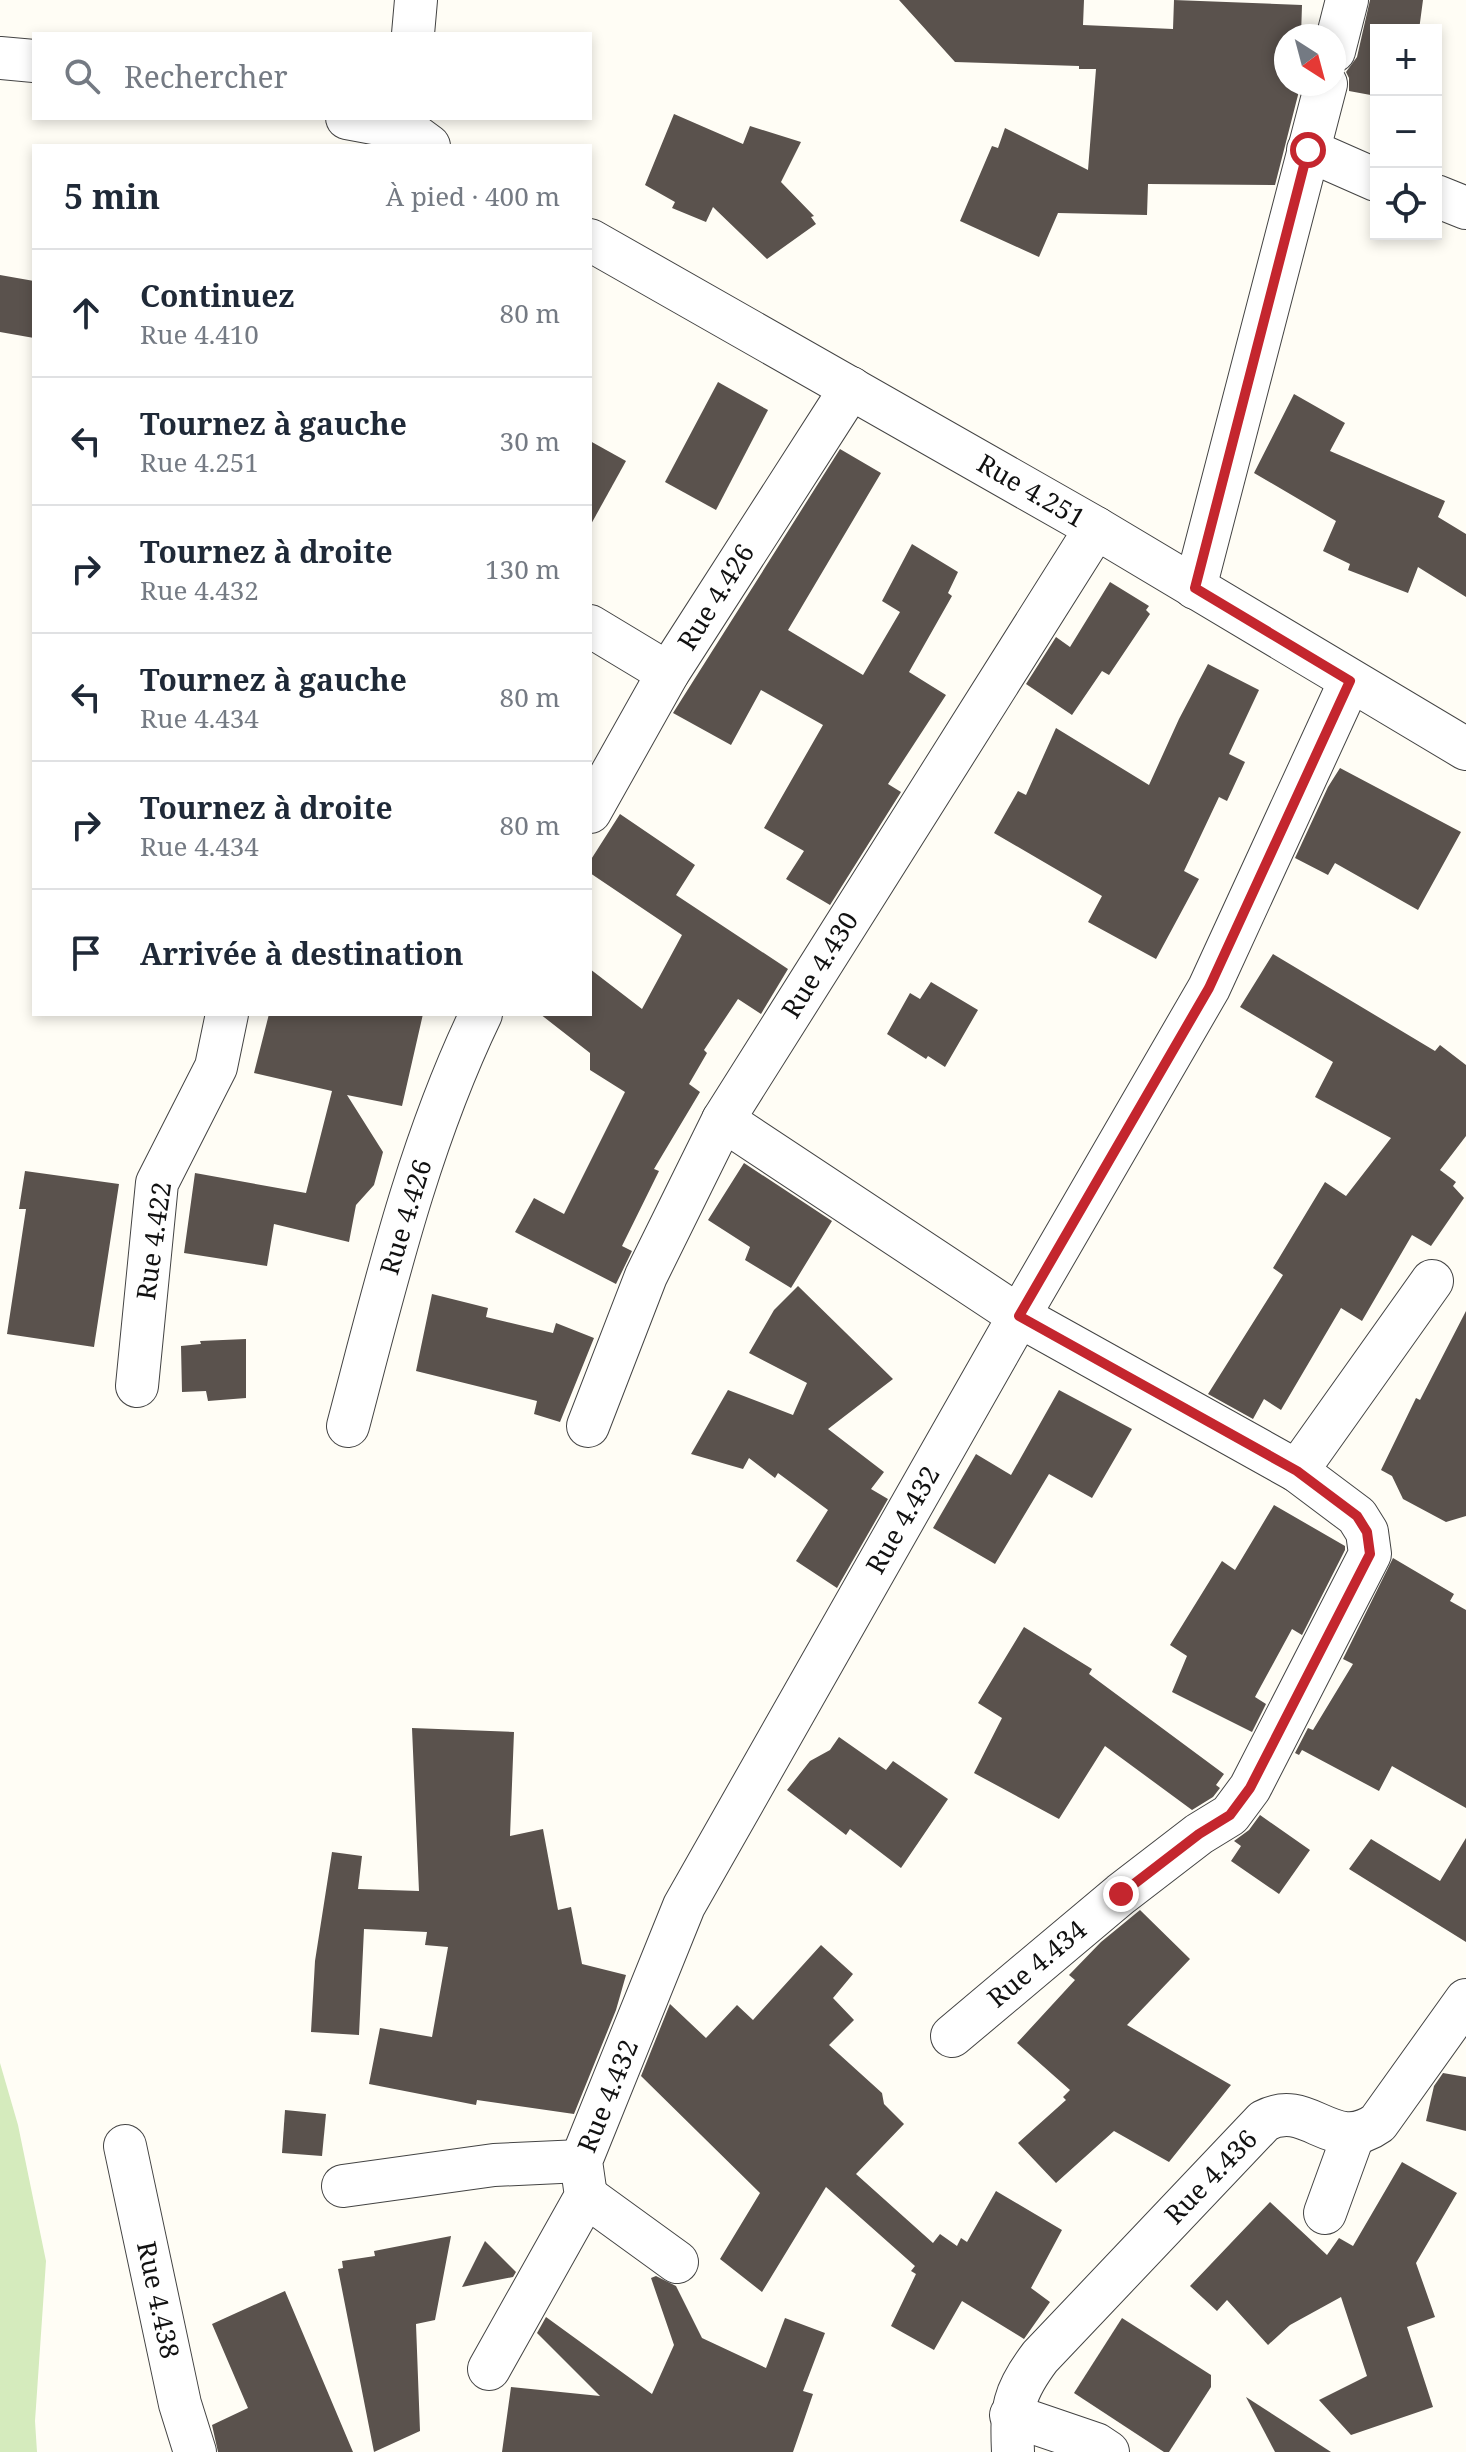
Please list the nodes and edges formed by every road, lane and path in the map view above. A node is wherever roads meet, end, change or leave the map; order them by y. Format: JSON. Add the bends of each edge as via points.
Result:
{"nodes":[{"id":1,"x":416,"y":0,"type":"edge"},
{"id":2,"x":1347,"y":0,"type":"edge"},
{"id":3,"x":1341,"y":24,"type":"edge"},
{"id":4,"x":413,"y":32,"type":"edge"},
{"id":5,"x":0,"y":58,"type":"edge"},
{"id":6,"x":32,"y":61,"type":"edge"},
{"id":7,"x":1323,"y":96,"type":"edge"},
{"id":8,"x":357,"y":120,"type":"edge"},
{"id":9,"x":414,"y":131,"type":"edge"},
{"id":10,"x":1308,"y":150,"type":"junction"},
{"id":11,"x":1370,"y":177,"type":"edge"},
{"id":12,"x":1442,"y":198,"type":"edge"},
{"id":13,"x":1466,"y":208,"type":"edge"},
{"id":14,"x":592,"y":241,"type":"edge"},
{"id":15,"x":851,"y":388,"type":"junction"},
{"id":16,"x":1096,"y":528,"type":"junction"},
{"id":17,"x":1195,"y":588,"type":"junction"},
{"id":18,"x":592,"y":627,"type":"edge"},
{"id":19,"x":668,"y":673,"type":"junction"},
{"id":20,"x":1350,"y":681,"type":"junction"},
{"id":21,"x":1466,"y":749,"type":"edge"},
{"id":22,"x":592,"y":808,"type":"edge"},
{"id":23,"x":227,"y":1016,"type":"edge"},
{"id":24,"x":480,"y":1016,"type":"edge"},
{"id":25,"x":723,"y":1120,"type":"junction"},
{"id":26,"x":1432,"y":1281,"type":"dead end"},
{"id":27,"x":1019,"y":1316,"type":"junction"},
{"id":28,"x":137,"y":1386,"type":"dead end"},
{"id":29,"x":348,"y":1426,"type":"dead end"},
{"id":30,"x":588,"y":1426,"type":"dead end"},
{"id":31,"x":1297,"y":1471,"type":"junction"},
{"id":32,"x":1466,"y":2000,"type":"edge"},
{"id":33,"x":952,"y":2036,"type":"dead end"},
{"id":34,"x":1353,"y":2136,"type":"junction"},
{"id":35,"x":125,"y":2146,"type":"dead end"},
{"id":36,"x":583,"y":2179,"type":"junction"},
{"id":37,"x":343,"y":2186,"type":"dead end"},
{"id":38,"x":1325,"y":2213,"type":"dead end"},
{"id":39,"x":677,"y":2262,"type":"dead end"},
{"id":40,"x":489,"y":2369,"type":"dead end"},
{"id":41,"x":1012,"y":2433,"type":"edge"},
{"id":42,"x":195,"y":2452,"type":"edge"},
{"id":43,"x":1108,"y":2452,"type":"edge"}],
"edges":[{"from":1,"to":4,"type":"street"},
{"from":2,"to":3,"type":"street"},
{"from":5,"to":6,"type":"street"},
{"from":7,"to":10,"type":"street"},
{"from":8,"to":9,"type":"street"},
{"from":10,"to":11,"type":"street"},
{"from":10,"to":17,"type":"street"},
{"from":12,"to":13,"type":"street"},
{"from":14,"to":15,"type":"street","name":"Rue 4.251"},
{"from":15,"to":16,"type":"street","name":"Rue 4.251"},
{"from":15,"to":19,"type":"street","name":"Rue 4.426"},
{"from":16,"to":17,"type":"street","name":"Rue 4.251"},
{"from":16,"to":25,"type":"street","name":"Rue 4.430"},
{"from":17,"to":20,"type":"street","name":"Rue 4.251"},
{"from":18,"to":19,"type":"street"},
{"from":19,"to":22,"type":"street","name":"Rue 4.426"},
{"from":20,"to":21,"type":"street","name":"Rue 4.251"},
{"from":20,"to":27,"type":"street","name":"Rue 4.432","via":[[1209,988]]},
{"from":23,"to":28,"type":"street","name":"Rue 4.422","via":[[216,1067],[157,1183]]},
{"from":24,"to":29,"type":"street","name":"Rue 4.426","via":[[453,1073],[406,1209]]},
{"from":25,"to":27,"type":"street","name":"Rue 4.434"},
{"from":25,"to":30,"type":"street","name":"Rue 4.430","via":[[646,1276]]},
{"from":26,"to":31,"type":"street"},
{"from":27,"to":31,"type":"street","name":"Rue 4.434"},
{"from":27,"to":36,"type":"street","name":"Rue 4.432","via":[[684,1906]]},
{"from":31,"to":33,"type":"street","name":"Rue 4.434","via":[[1357,1516],[1367,1532],[1370,1554],[1250,1788],[1230,1815],[1121,1894]]},
{"from":32,"to":34,"type":"street","via":[[1378,2123]]},
{"from":34,"to":38,"type":"street"},
{"from":34,"to":41,"type":"street","name":"Rue 4.436","via":[[1289,2114],[1264,2121],[1040,2357],[1022,2382]]},
{"from":35,"to":42,"type":"street","name":"Rue 4.438"},
{"from":36,"to":37,"type":"street","via":[[494,2165]]},
{"from":36,"to":39,"type":"street"},
{"from":36,"to":40,"type":"street","name":"Rue 4.432"},
{"from":41,"to":43,"type":"street","via":[[1096,2444]]}]}
